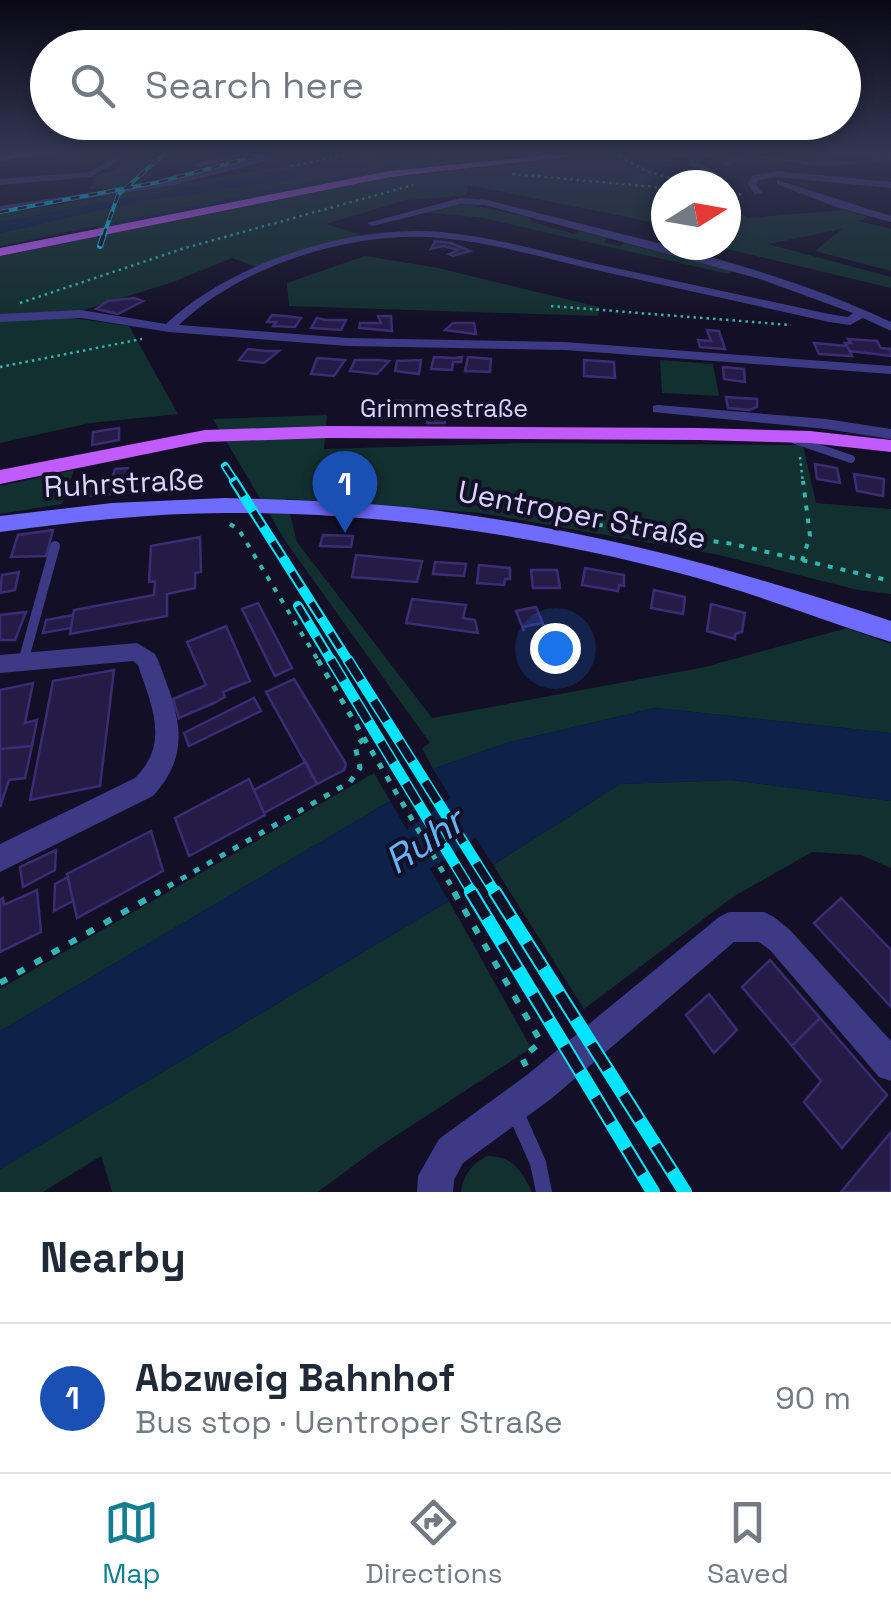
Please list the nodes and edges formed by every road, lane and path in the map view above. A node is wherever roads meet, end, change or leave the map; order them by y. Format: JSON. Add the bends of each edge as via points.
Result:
{"nodes":[{"id":1,"x":217,"y":209,"type":"edge"},
{"id":2,"x":328,"y":209,"type":"edge"},
{"id":3,"x":428,"y":209,"type":"edge"},
{"id":4,"x":509,"y":209,"type":"edge"},
{"id":5,"x":852,"y":209,"type":"edge"},
{"id":6,"x":891,"y":219,"type":"edge"},
{"id":7,"x":372,"y":223,"type":"dead end"},
{"id":8,"x":0,"y":252,"type":"edge"},
{"id":9,"x":19,"y":303,"type":"dead end"},
{"id":10,"x":551,"y":306,"type":"dead end"},
{"id":11,"x":862,"y":312,"type":"junction"},
{"id":12,"x":0,"y":318,"type":"edge"},
{"id":13,"x":806,"y":319,"type":"junction"},
{"id":14,"x":169,"y":328,"type":"junction"},
{"id":15,"x":891,"y":330,"type":"edge"},
{"id":16,"x":0,"y":367,"type":"edge"},
{"id":17,"x":891,"y":370,"type":"edge"},
{"id":18,"x":658,"y":409,"type":"dead end"},
{"id":19,"x":891,"y":434,"type":"edge"},
{"id":20,"x":781,"y":435,"type":"junction"},
{"id":21,"x":817,"y":446,"type":"junction"},
{"id":22,"x":891,"y":446,"type":"edge"},
{"id":23,"x":851,"y":459,"type":"dead end"},
{"id":24,"x":0,"y":477,"type":"edge"},
{"id":25,"x":218,"y":508,"type":"junction"},
{"id":26,"x":252,"y":508,"type":"joint"},
{"id":27,"x":562,"y":520,"type":"dead end"},
{"id":28,"x":0,"y":524,"type":"edge"},
{"id":29,"x":56,"y":546,"type":"dead end"},
{"id":30,"x":802,"y":561,"type":"junction"},
{"id":31,"x":891,"y":581,"type":"edge"},
{"id":32,"x":891,"y":632,"type":"edge"},
{"id":33,"x":12,"y":664,"type":"edge"},
{"id":34,"x":364,"y":739,"type":"junction"},
{"id":35,"x":383,"y":768,"type":"joint"},
{"id":36,"x":0,"y":858,"type":"edge"},
{"id":37,"x":503,"y":978,"type":"joint"},
{"id":38,"x":0,"y":983,"type":"edge"},
{"id":39,"x":891,"y":1065,"type":"edge"},
{"id":40,"x":526,"y":1097,"type":"junction"},
{"id":41,"x":435,"y":1192,"type":"edge"},
{"id":42,"x":544,"y":1192,"type":"edge"}],
"edges":[{"from":1,"to":8,"type":"main road"},
{"from":2,"to":9,"type":"path"},
{"from":3,"to":7,"type":"street"},
{"from":4,"to":11,"type":"street","via":[[764,277]]},
{"from":5,"to":6,"type":"street"},
{"from":10,"to":13,"type":"path"},
{"from":11,"to":13,"type":"street","via":[[850,321]]},
{"from":11,"to":15,"type":"street"},
{"from":12,"to":14,"type":"street","via":[[81,314]]},
{"from":13,"to":14,"type":"street","via":[[461,238],[410,234],[346,244],[240,277],[201,296]]},
{"from":13,"to":15,"type":"street"},
{"from":14,"to":16,"type":"path","via":[[121,345]]},
{"from":14,"to":17,"type":"street","via":[[375,344],[565,346]]},
{"from":18,"to":19,"type":"street"},
{"from":20,"to":21,"type":"lane"},
{"from":20,"to":22,"type":"main road","name":"Grimmestraße"},
{"from":20,"to":24,"type":"main road","name":"Grimmestraße","via":[[205,436]]},
{"from":21,"to":23,"type":"lane"},
{"from":21,"to":30,"type":"path","via":[[799,447],[810,536]]},
{"from":25,"to":26,"type":"main road","name":"Ruhrstraße"},
{"from":25,"to":28,"type":"main road","name":"Ruhrstraße","via":[[92,511]]},
{"from":25,"to":34,"type":"path","via":[[217,520],[237,526]]},
{"from":26,"to":32,"type":"main road","name":"Uentroper Straße","via":[[411,515],[588,544],[762,588]]},
{"from":27,"to":30,"type":"path"},
{"from":29,"to":33,"type":"lane"},
{"from":30,"to":31,"type":"path"},
{"from":33,"to":36,"type":"street","via":[[138,652],[147,660],[171,733],[144,787]]},
{"from":34,"to":35,"type":"path"},
{"from":34,"to":38,"type":"path","via":[[355,746],[360,768],[350,782]]},
{"from":35,"to":37,"type":"path"},
{"from":37,"to":40,"type":"path","via":[[541,1042],[522,1058]]},
{"from":39,"to":40,"type":"street","via":[[780,940],[764,927],[729,927]]},
{"from":40,"to":41,"type":"street","via":[[442,1163]]},
{"from":40,"to":42,"type":"lane"}]}
